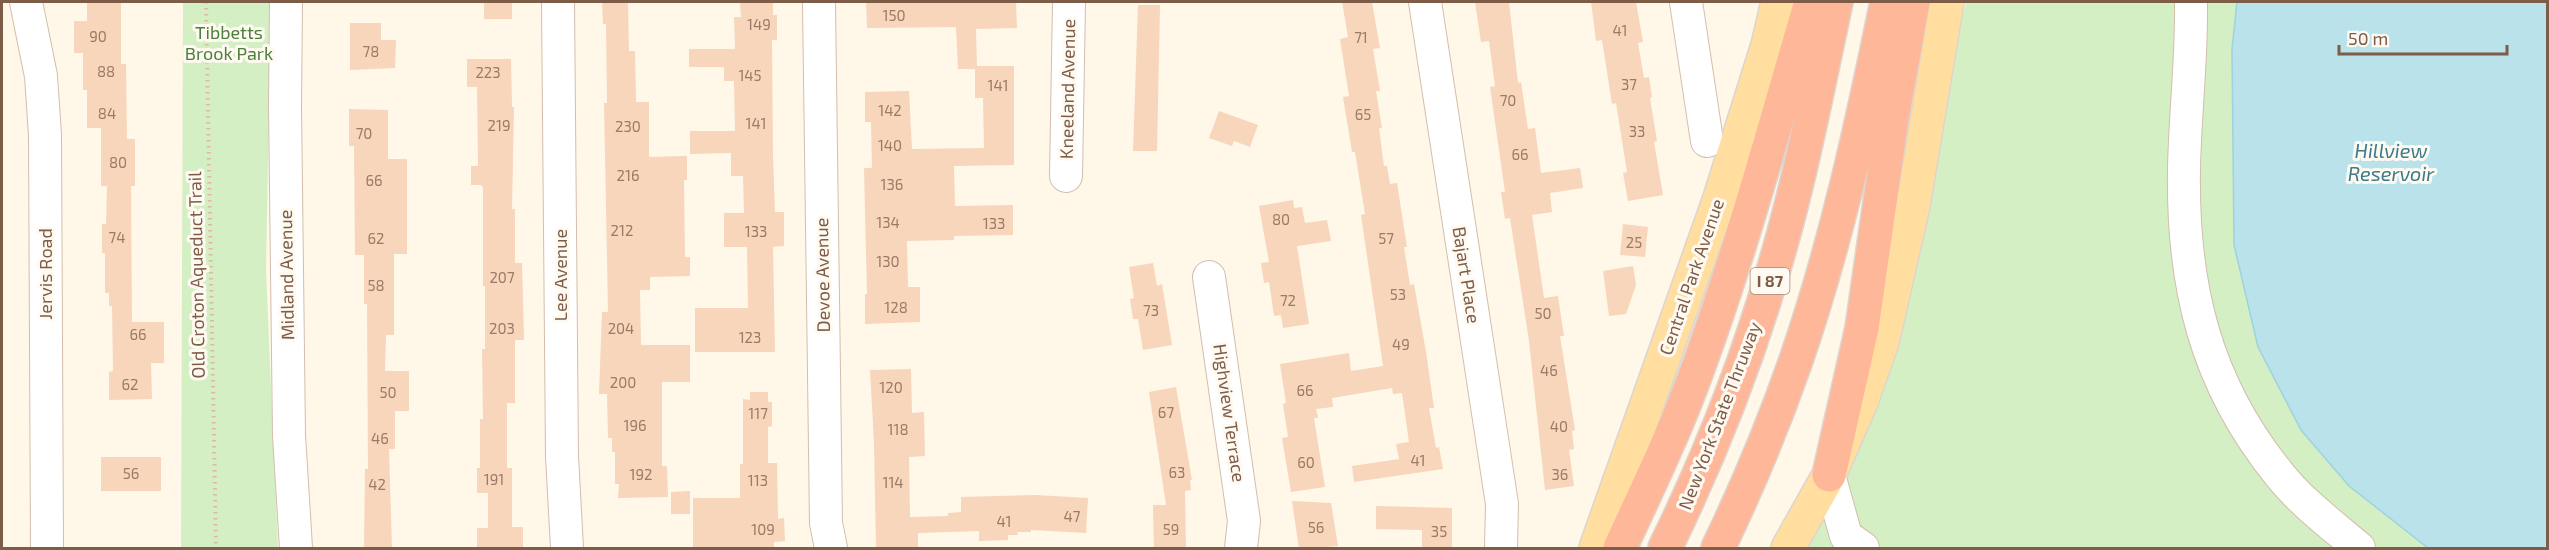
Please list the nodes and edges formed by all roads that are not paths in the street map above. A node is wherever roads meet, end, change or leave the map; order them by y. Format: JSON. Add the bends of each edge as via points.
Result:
{"nodes":[{"id":1,"x":26,"y":2,"type":"edge"},
{"id":2,"x":286,"y":2,"type":"edge"},
{"id":3,"x":558,"y":2,"type":"edge"},
{"id":4,"x":819,"y":2,"type":"edge"},
{"id":5,"x":1070,"y":2,"type":"edge"},
{"id":6,"x":1425,"y":2,"type":"edge"},
{"id":7,"x":1686,"y":2,"type":"edge"},
{"id":8,"x":1778,"y":2,"type":"edge"},
{"id":9,"x":1811,"y":2,"type":"edge"},
{"id":10,"x":1836,"y":2,"type":"edge"},
{"id":11,"x":1887,"y":2,"type":"edge"},
{"id":12,"x":1913,"y":2,"type":"edge"},
{"id":13,"x":1947,"y":2,"type":"edge"},
{"id":14,"x":2191,"y":2,"type":"edge"},
{"id":15,"x":1707,"y":141,"type":"dead end"},
{"id":16,"x":1066,"y":176,"type":"dead end"},
{"id":17,"x":1209,"y":277,"type":"dead end"},
{"id":18,"x":1829,"y":475,"type":"junction"},
{"id":19,"x":1855,"y":543,"type":"edge"},
{"id":20,"x":47,"y":549,"type":"edge"},
{"id":21,"x":296,"y":549,"type":"edge"},
{"id":22,"x":567,"y":549,"type":"edge"},
{"id":23,"x":831,"y":549,"type":"edge"},
{"id":24,"x":1241,"y":549,"type":"edge"},
{"id":25,"x":1501,"y":549,"type":"edge"},
{"id":26,"x":1596,"y":549,"type":"edge"},
{"id":27,"x":1620,"y":549,"type":"edge"},
{"id":28,"x":1665,"y":549,"type":"edge"},
{"id":29,"x":1718,"y":549,"type":"edge"},
{"id":30,"x":1788,"y":549,"type":"edge"},
{"id":31,"x":1877,"y":549,"type":"edge"},
{"id":32,"x":2359,"y":549,"type":"edge"}],
"edges":[{"from":1,"to":20,"type":"street","name":"Jervis Road","via":[[41,76],[45,135]]},
{"from":2,"to":21,"type":"street","name":"Midland Avenue","via":[[289,435]]},
{"from":3,"to":22,"type":"street","name":"Lee Avenue","via":[[562,456]]},
{"from":4,"to":23,"type":"street","name":"Devoe Avenue","via":[[826,523]]},
{"from":5,"to":16,"type":"street","name":"Kneeland Avenue"},
{"from":6,"to":25,"type":"street","name":"Bajart Place","via":[[1502,504]]},
{"from":7,"to":15,"type":"street"},
{"from":8,"to":26,"type":"main road","name":"Central Park Avenue","via":[[1720,198]]},
{"from":9,"to":27,"type":"highway","via":[[1698,368]]},
{"from":10,"to":28,"type":"highway","name":"New York State Thruway","number":"I 87","via":[[1801,166],[1774,268],[1721,423]]},
{"from":11,"to":29,"type":"highway","number":"I 87","via":[[1847,185],[1820,286],[1766,440]]},
{"from":12,"to":18,"type":"highway","via":[[1888,140],[1862,328]]},
{"from":13,"to":18,"type":"main road","via":[[1913,206],[1882,342]]},
{"from":14,"to":32,"type":"street","via":[[2184,202],[2186,245],[2198,318],[2222,387],[2256,443],[2280,476]]},
{"from":17,"to":24,"type":"street","name":"Highview Terrace","via":[[1244,521]]},
{"from":18,"to":19,"type":"street"},
{"from":18,"to":30,"type":"main road"},
{"from":19,"to":31,"type":"street"}]}
